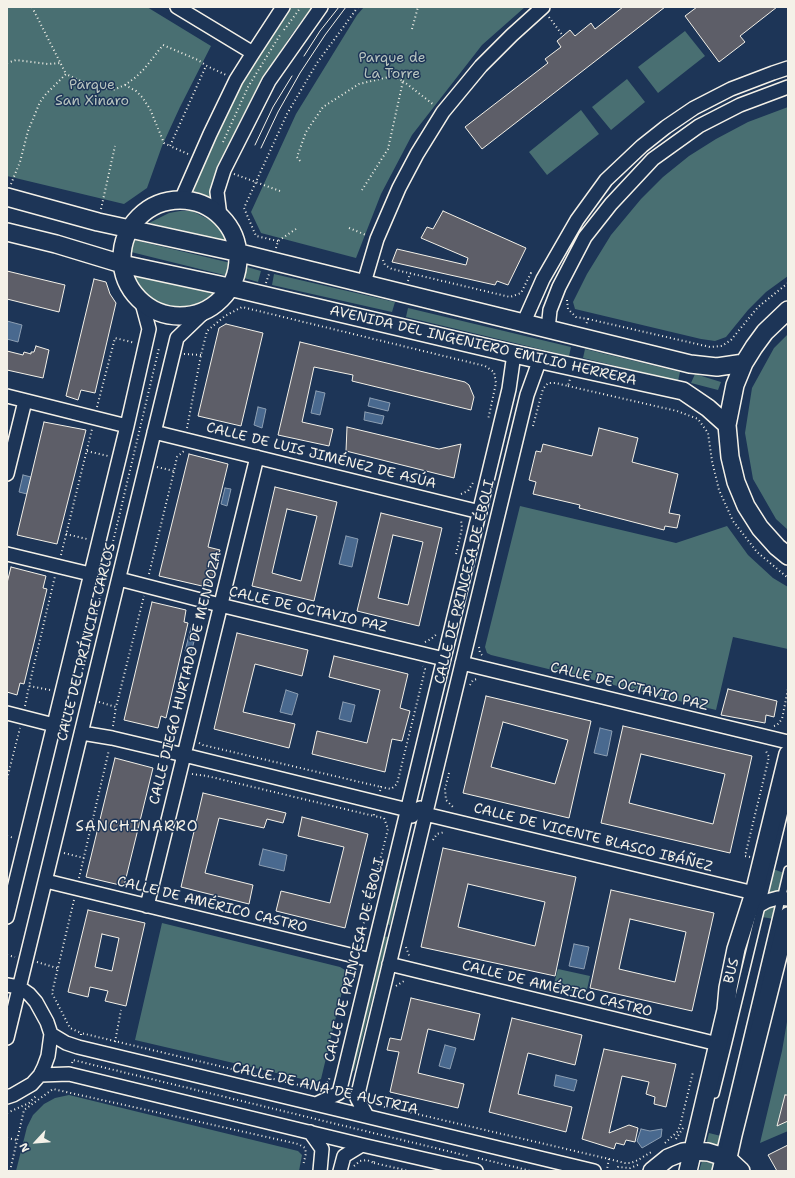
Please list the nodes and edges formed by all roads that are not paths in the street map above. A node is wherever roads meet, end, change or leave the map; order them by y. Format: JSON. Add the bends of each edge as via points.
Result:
{"nodes":[{"id":1,"x":177,"y":7,"type":"edge"},
{"id":2,"x":283,"y":7,"type":"edge"},
{"id":3,"x":321,"y":7,"type":"edge"},
{"id":4,"x":543,"y":7,"type":"edge"},
{"id":5,"x":253,"y":53,"type":"junction"},
{"id":6,"x":788,"y":68,"type":"edge"},
{"id":7,"x":788,"y":87,"type":"edge"},
{"id":8,"x":8,"y":193,"type":"edge"},
{"id":9,"x":181,"y":200,"type":"junction"},
{"id":10,"x":220,"y":216,"type":"junction"},
{"id":11,"x":129,"y":230,"type":"junction"},
{"id":12,"x":7,"y":232,"type":"edge"},
{"id":13,"x":240,"y":253,"type":"junction"},
{"id":14,"x":122,"y":264,"type":"junction"},
{"id":15,"x":364,"y":283,"type":"junction"},
{"id":16,"x":229,"y":287,"type":"junction"},
{"id":17,"x":142,"y":303,"type":"junction"},
{"id":18,"x":788,"y":310,"type":"edge"},
{"id":19,"x":203,"y":313,"type":"junction"},
{"id":20,"x":523,"y":324,"type":"junction"},
{"id":21,"x":548,"y":329,"type":"junction"},
{"id":22,"x":514,"y":354,"type":"junction"},
{"id":23,"x":540,"y":359,"type":"junction"},
{"id":24,"x":744,"y":363,"type":"junction"},
{"id":25,"x":7,"y":396,"type":"edge"},
{"id":26,"x":25,"y":401,"type":"junction"},
{"id":27,"x":727,"y":425,"type":"junction"},
{"id":28,"x":126,"y":426,"type":"junction"},
{"id":29,"x":154,"y":432,"type":"junction"},
{"id":30,"x":257,"y":457,"type":"junction"},
{"id":31,"x":7,"y":474,"type":"edge"},
{"id":32,"x":480,"y":512,"type":"junction"},
{"id":33,"x":7,"y":554,"type":"edge"},
{"id":34,"x":788,"y":556,"type":"edge"},
{"id":35,"x":90,"y":574,"type":"junction"},
{"id":36,"x":119,"y":579,"type":"junction"},
{"id":37,"x":220,"y":605,"type":"junction"},
{"id":38,"x":444,"y":659,"type":"junction"},
{"id":39,"x":462,"y":663,"type":"junction"},
{"id":40,"x":7,"y":713,"type":"edge"},
{"id":41,"x":54,"y":725,"type":"junction"},
{"id":42,"x":82,"y":733,"type":"junction"},
{"id":43,"x":788,"y":742,"type":"edge"},
{"id":44,"x":422,"y":751,"type":"junction"},
{"id":45,"x":788,"y":754,"type":"edge"},
{"id":46,"x":184,"y":755,"type":"junction"},
{"id":47,"x":788,"y":795,"type":"edge"},
{"id":48,"x":408,"y":810,"type":"junction"},
{"id":49,"x":425,"y":814,"type":"junction"},
{"id":50,"x":788,"y":870,"type":"edge"},
{"id":51,"x":12,"y":873,"type":"edge"},
{"id":52,"x":409,"y":880,"type":"junction"},
{"id":53,"x":46,"y":881,"type":"junction"},
{"id":54,"x":785,"y":899,"type":"edge"},
{"id":55,"x":755,"y":902,"type":"junction"},
{"id":56,"x":147,"y":906,"type":"junction"},
{"id":57,"x":788,"y":916,"type":"edge"},
{"id":58,"x":7,"y":917,"type":"edge"},
{"id":59,"x":371,"y":960,"type":"junction"},
{"id":60,"x":389,"y":964,"type":"junction"},
{"id":61,"x":13,"y":986,"type":"edge"},
{"id":62,"x":51,"y":1034,"type":"junction"},
{"id":63,"x":7,"y":1038,"type":"edge"},
{"id":64,"x":718,"y":1044,"type":"junction"},
{"id":65,"x":40,"y":1075,"type":"junction"},
{"id":66,"x":7,"y":1097,"type":"edge"},
{"id":67,"x":713,"y":1100,"type":"dead end"},
{"id":68,"x":316,"y":1104,"type":"junction"},
{"id":69,"x":709,"y":1115,"type":"dead end"},
{"id":70,"x":368,"y":1116,"type":"junction"},
{"id":71,"x":310,"y":1132,"type":"junction"},
{"id":72,"x":362,"y":1146,"type":"junction"},
{"id":73,"x":693,"y":1151,"type":"junction"},
{"id":74,"x":722,"y":1164,"type":"edge"},
{"id":75,"x":320,"y":1171,"type":"edge"},
{"id":76,"x":340,"y":1171,"type":"edge"},
{"id":77,"x":476,"y":1171,"type":"edge"},
{"id":78,"x":594,"y":1171,"type":"edge"},
{"id":79,"x":652,"y":1171,"type":"edge"},
{"id":80,"x":688,"y":1171,"type":"edge"},
{"id":81,"x":741,"y":1171,"type":"edge"}],
"edges":[{"from":1,"to":5,"type":"street"},
{"from":2,"to":5,"type":"street"},
{"from":3,"to":10,"type":"street","via":[[269,81],[224,170],[217,192]]},
{"from":4,"to":15,"type":"street","via":[[481,66],[443,112],[399,188],[376,239]]},
{"from":5,"to":9,"type":"street","via":[[236,80]]},
{"from":6,"to":20,"type":"street","via":[[731,89],[694,108],[666,127],[606,180],[577,220],[543,279]]},
{"from":7,"to":21,"type":"street","via":[[740,105],[699,126],[653,159],[611,204],[585,237],[559,287],[550,310]]},
{"from":8,"to":11,"type":"street","via":[[89,220]]},
{"from":9,"to":10,"type":"street","via":[[209,207]]},
{"from":9,"to":11,"type":"street","via":[[161,203],[143,213]]},
{"from":10,"to":13,"type":"street","via":[[230,228]]},
{"from":11,"to":13,"type":"street"},
{"from":11,"to":14,"type":"street","via":[[123,246]]},
{"from":12,"to":14,"type":"street","name":"AVENIDA DEL INGENIERO EMILIO HERRERA"},
{"from":13,"to":15,"type":"street"},
{"from":13,"to":16,"type":"street","via":[[236,276]]},
{"from":14,"to":16,"type":"street","name":"AVENIDA DEL INGENIERO EMILIO HERRERA"},
{"from":14,"to":17,"type":"street","via":[[132,292]]},
{"from":15,"to":20,"type":"street"},
{"from":16,"to":19,"type":"street","via":[[216,305]]},
{"from":16,"to":22,"type":"street","name":"AVENIDA DEL INGENIERO EMILIO HERRERA"},
{"from":17,"to":19,"type":"street","via":[[160,314],[182,317]]},
{"from":17,"to":28,"type":"street","name":"CALLE DEL PRÍNCIPE CARLOS","via":[[149,329]]},
{"from":18,"to":24,"type":"street","via":[[765,332]]},
{"from":19,"to":29,"type":"street","name":"CALLE DEL PRÍNCIPE CARLOS","via":[[177,338]]},
{"from":20,"to":21,"type":"street"},
{"from":21,"to":24,"type":"street","via":[[690,364],[717,367]]},
{"from":22,"to":23,"type":"street","name":"AVENIDA DEL INGENIERO EMILIO HERRERA"},
{"from":22,"to":32,"type":"street","name":"CALLE DE PRINCESA DE ÉBOLI","via":[[509,390]]},
{"from":23,"to":27,"type":"street","name":"AVENIDA DEL INGENIERO EMILIO HERRERA","via":[[683,391]]},
{"from":23,"to":39,"type":"street","name":"CALLE DE PRINCESA DE ÉBOLI","via":[[526,395]]},
{"from":24,"to":27,"type":"street","via":[[735,385]]},
{"from":25,"to":26,"type":"street"},
{"from":26,"to":28,"type":"street"},
{"from":26,"to":31,"type":"street"},
{"from":27,"to":34,"type":"street","via":[[730,457],[736,482],[746,506],[760,528]]},
{"from":28,"to":35,"type":"street","name":"CALLE DEL PRÍNCIPE CARLOS"},
{"from":29,"to":30,"type":"street","name":"CALLE DE LUIS JIMÉNEZ DE ASÚA"},
{"from":29,"to":36,"type":"street","name":"CALLE DEL PRÍNCIPE CARLOS"},
{"from":30,"to":32,"type":"street","name":"CALLE DE LUIS JIMÉNEZ DE ASÚA"},
{"from":30,"to":37,"type":"street","name":"CALLE DIEGO HURTADO DE MENDOZA"},
{"from":32,"to":38,"type":"street","name":"CALLE DE PRINCESA DE ÉBOLI"},
{"from":33,"to":35,"type":"street"},
{"from":35,"to":41,"type":"street","name":"CALLE DEL PRÍNCIPE CARLOS"},
{"from":36,"to":37,"type":"street","name":"CALLE DE OCTAVIO PAZ"},
{"from":36,"to":42,"type":"street","name":"CALLE DEL PRÍNCIPE CARLOS"},
{"from":37,"to":38,"type":"street","name":"CALLE DE OCTAVIO PAZ"},
{"from":37,"to":46,"type":"street","name":"CALLE DIEGO HURTADO DE MENDOZA"},
{"from":38,"to":44,"type":"street","name":"CALLE DE PRINCESA DE ÉBOLI"},
{"from":39,"to":43,"type":"street","name":"CALLE DE OCTAVIO PAZ"},
{"from":39,"to":49,"type":"street","name":"CALLE DE PRINCESA DE ÉBOLI"},
{"from":40,"to":41,"type":"street"},
{"from":41,"to":51,"type":"street","name":"CALLE DEL PRÍNCIPE CARLOS"},
{"from":42,"to":46,"type":"street"},
{"from":42,"to":53,"type":"street","name":"CALLE DEL PRÍNCIPE CARLOS"},
{"from":44,"to":48,"type":"street","name":"CALLE DE PRINCESA DE ÉBOLI"},
{"from":44,"to":49,"type":"street","name":"CALLE DE PRINCESA DE ÉBOLI","via":[[424,776],[417,804]]},
{"from":45,"to":55,"type":"street"},
{"from":46,"to":48,"type":"street"},
{"from":46,"to":56,"type":"street","name":"CALLE DIEGO HURTADO DE MENDOZA"},
{"from":47,"to":55,"type":"lane","name":"BUS"},
{"from":48,"to":52,"type":"street","name":"CALLE DE PRINCESA DE ÉBOLI","via":[[416,820],[406,860]]},
{"from":48,"to":59,"type":"street","name":"CALLE DE PRINCESA DE ÉBOLI"},
{"from":49,"to":52,"type":"street","name":"CALLE DE PRINCESA DE ÉBOLI"},
{"from":49,"to":55,"type":"street","name":"CALLE DE VICENTE BLASCO IBÁÑEZ"},
{"from":50,"to":54,"type":"lane"},
{"from":51,"to":58,"type":"street","name":"CALLE DEL PRÍNCIPE CARLOS"},
{"from":52,"to":60,"type":"street","name":"CALLE DE PRINCESA DE ÉBOLI"},
{"from":53,"to":56,"type":"street","name":"CALLE DE AMÉRICO CASTRO"},
{"from":53,"to":61,"type":"street","name":"CALLE DEL PRÍNCIPE CARLOS"},
{"from":54,"to":55,"type":"street"},
{"from":54,"to":74,"type":"lane"},
{"from":55,"to":64,"type":"street","via":[[736,949]]},
{"from":55,"to":67,"type":"lane","name":"BUS","via":[[728,1042]]},
{"from":56,"to":59,"type":"street","name":"CALLE DE AMÉRICO CASTRO"},
{"from":57,"to":74,"type":"street","via":[[733,1135]]},
{"from":59,"to":68,"type":"street","name":"CALLE DE PRINCESA DE ÉBOLI","via":[[339,1093]]},
{"from":60,"to":64,"type":"street","name":"CALLE DE AMÉRICO CASTRO"},
{"from":60,"to":70,"type":"street","name":"CALLE DE PRINCESA DE ÉBOLI","via":[[357,1098]]},
{"from":61,"to":62,"type":"street","via":[[28,994],[42,1011]]},
{"from":61,"to":63,"type":"street","name":"CALLE DEL PRÍNCIPE CARLOS"},
{"from":62,"to":65,"type":"street","via":[[48,1056]]},
{"from":62,"to":68,"type":"street","name":"CALLE DE ANA DE AUSTRIA","via":[[78,1047]]},
{"from":64,"to":73,"type":"street"},
{"from":65,"to":66,"type":"street","via":[[32,1084]]},
{"from":65,"to":71,"type":"street","via":[[69,1074]]},
{"from":68,"to":70,"type":"street","name":"CALLE DE ANA DE AUSTRIA"},
{"from":69,"to":73,"type":"lane","via":[[701,1141]]},
{"from":70,"to":78,"type":"street","name":"CALLE DE ANA DE AUSTRIA"},
{"from":71,"to":72,"type":"street"},
{"from":71,"to":75,"type":"street","via":[[322,1149]]},
{"from":72,"to":76,"type":"street","via":[[344,1156]]},
{"from":72,"to":77,"type":"street"},
{"from":73,"to":74,"type":"street","via":[[708,1152]]},
{"from":73,"to":79,"type":"street","via":[[668,1158]]},
{"from":73,"to":80,"type":"street"},
{"from":74,"to":81,"type":"street"}]}
